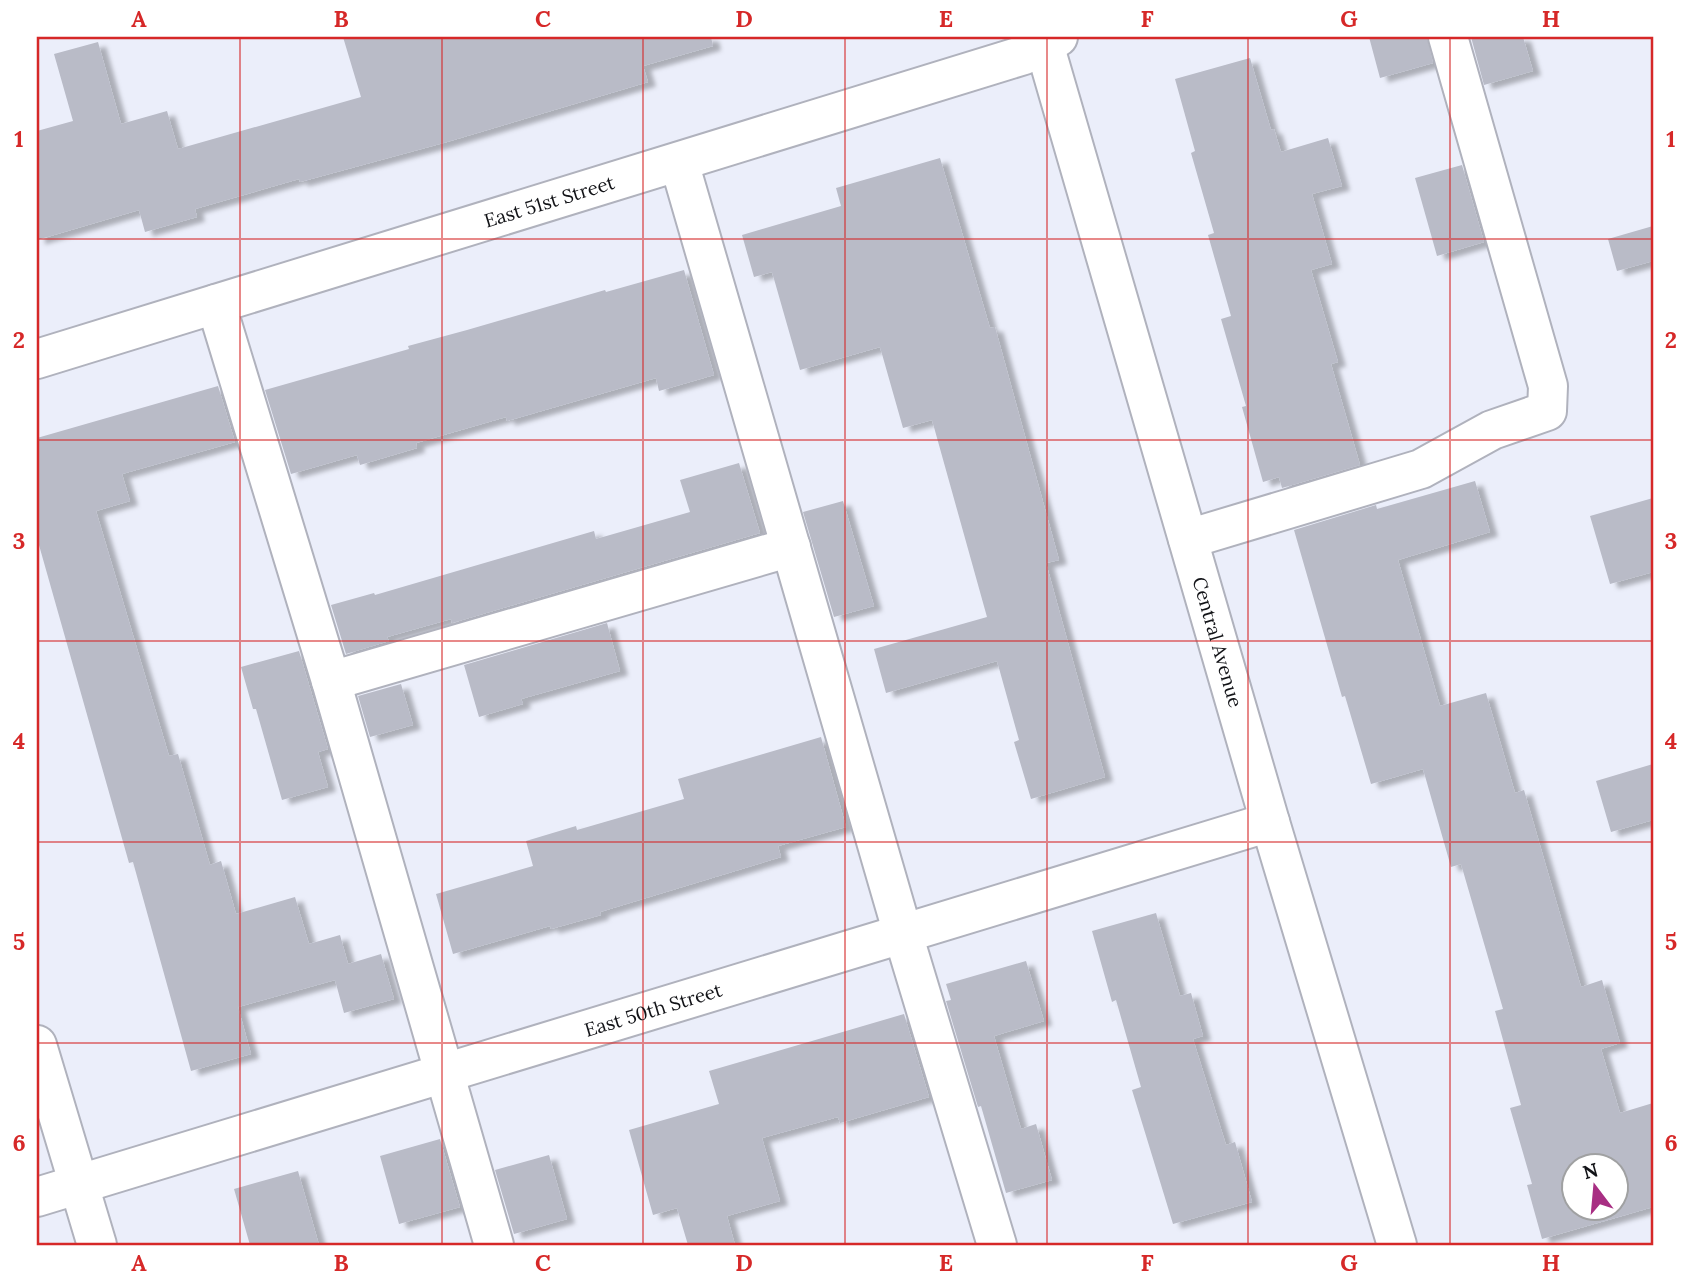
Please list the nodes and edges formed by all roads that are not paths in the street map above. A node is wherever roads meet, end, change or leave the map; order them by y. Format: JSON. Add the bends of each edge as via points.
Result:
{"nodes":[{"id":1,"x":1448,"y":37,"type":"edge"},
{"id":2,"x":1048,"y":39,"type":"edge"},
{"id":3,"x":679,"y":162,"type":"junction"},
{"id":4,"x":216,"y":304,"type":"junction"},
{"id":5,"x":37,"y":359,"type":"edge"},
{"id":6,"x":1188,"y":539,"type":"junction"},
{"id":7,"x":791,"y":547,"type":"junction"},
{"id":8,"x":331,"y":681,"type":"junction"},
{"id":9,"x":1270,"y":822,"type":"junction"},
{"id":10,"x":903,"y":934,"type":"junction"},
{"id":11,"x":37,"y":1045,"type":"edge"},
{"id":12,"x":442,"y":1073,"type":"junction"},
{"id":13,"x":78,"y":1184,"type":"junction"},
{"id":14,"x":37,"y":1196,"type":"edge"},
{"id":15,"x":97,"y":1245,"type":"edge"},
{"id":16,"x":494,"y":1245,"type":"edge"},
{"id":17,"x":997,"y":1245,"type":"edge"},
{"id":18,"x":1397,"y":1245,"type":"edge"}],
"edges":[{"from":1,"to":6,"type":"street","via":[[1548,386],[1547,411],[1492,430],[1421,470]]},
{"from":2,"to":3,"type":"street","name":"East 51st Street","via":[[1024,55]]},
{"from":2,"to":6,"type":"street","name":"Central Avenue"},
{"from":3,"to":4,"type":"street","name":"East 51st Street"},
{"from":3,"to":7,"type":"street"},
{"from":4,"to":5,"type":"street","name":"East 51st Street"},
{"from":4,"to":8,"type":"street"},
{"from":6,"to":9,"type":"street","name":"Central Avenue"},
{"from":7,"to":8,"type":"street"},
{"from":7,"to":10,"type":"street"},
{"from":8,"to":12,"type":"street"},
{"from":9,"to":10,"type":"street","name":"East 50th Street"},
{"from":9,"to":18,"type":"street","name":"Central Avenue"},
{"from":10,"to":12,"type":"street","name":"East 50th Street"},
{"from":10,"to":17,"type":"street"},
{"from":11,"to":13,"type":"street"},
{"from":12,"to":13,"type":"street","name":"East 50th Street"},
{"from":12,"to":16,"type":"street"},
{"from":13,"to":14,"type":"street","name":"East 50th Street"},
{"from":13,"to":15,"type":"street"}]}
